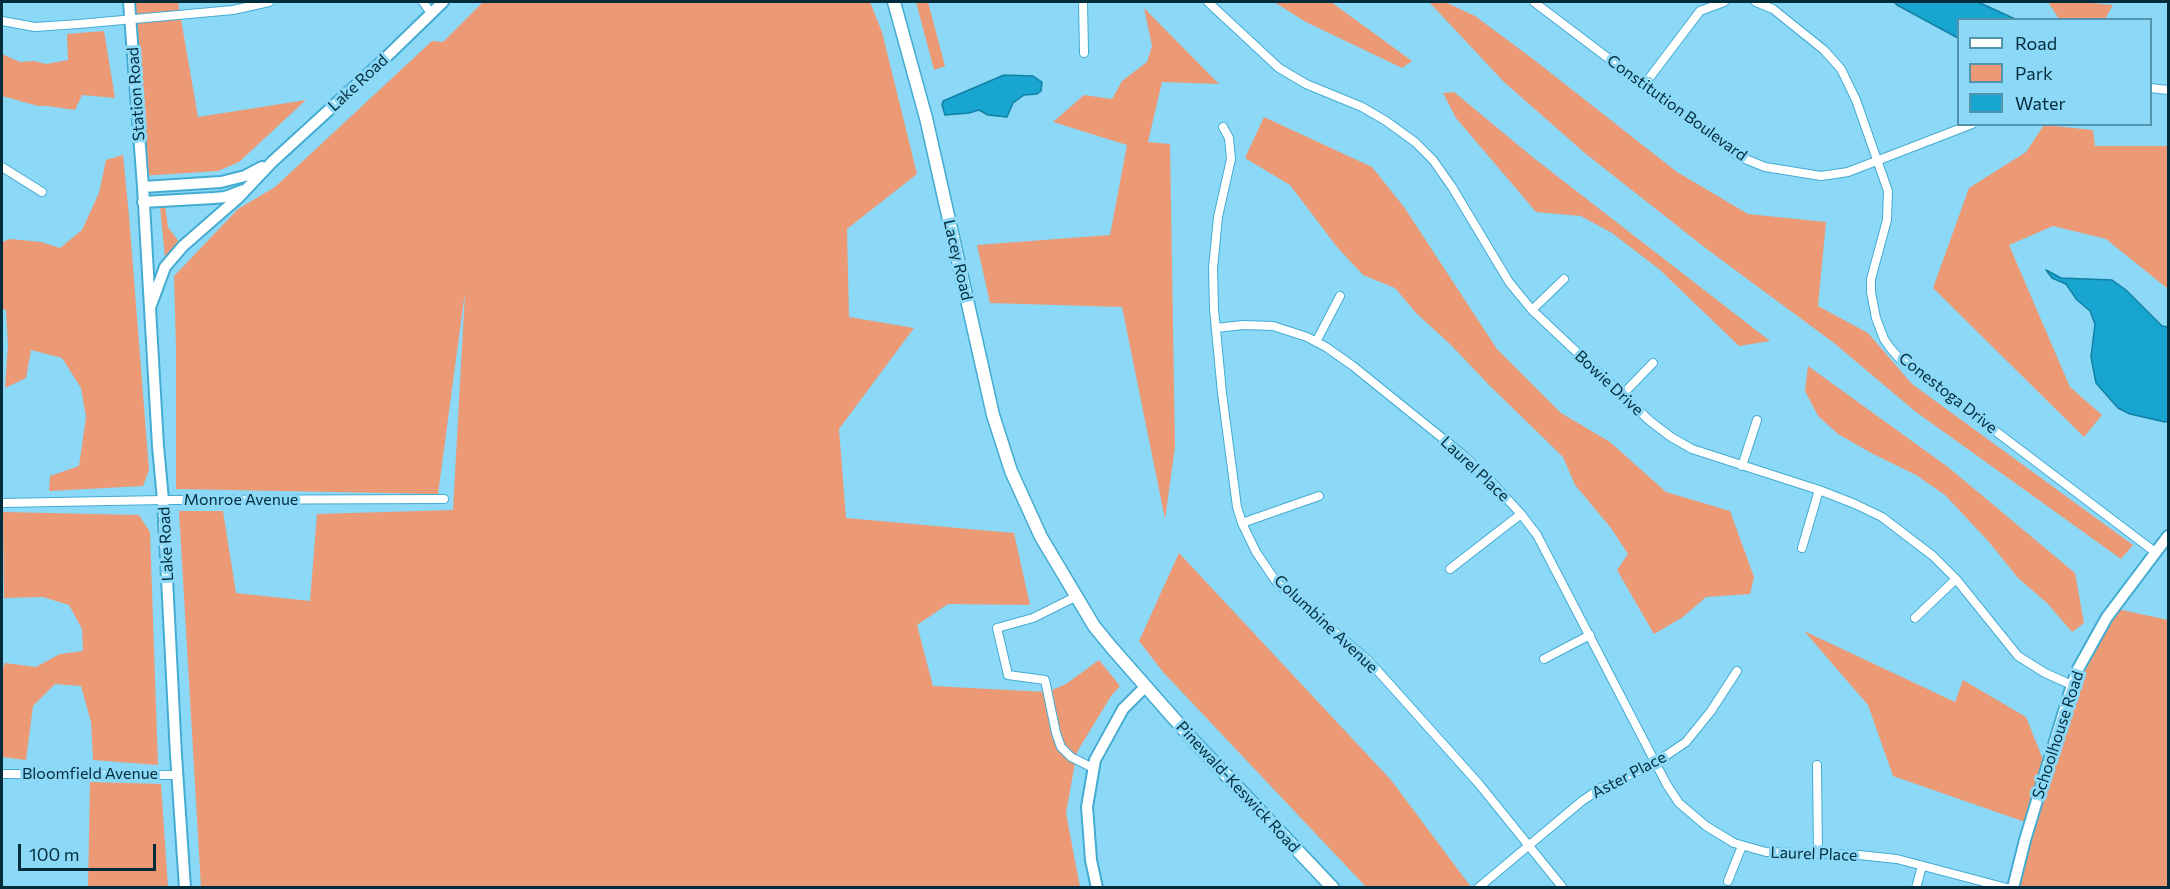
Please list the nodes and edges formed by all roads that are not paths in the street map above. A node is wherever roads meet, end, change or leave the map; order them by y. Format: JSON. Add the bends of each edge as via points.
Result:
{"nodes":[{"id":1,"x":129,"y":2,"type":"edge"},
{"id":2,"x":269,"y":2,"type":"edge"},
{"id":3,"x":423,"y":2,"type":"edge"},
{"id":4,"x":443,"y":2,"type":"edge"},
{"id":5,"x":894,"y":2,"type":"edge"},
{"id":6,"x":1083,"y":2,"type":"edge"},
{"id":7,"x":1208,"y":2,"type":"edge"},
{"id":8,"x":1724,"y":2,"type":"edge"},
{"id":9,"x":1756,"y":2,"type":"edge"},
{"id":10,"x":1538,"y":3,"type":"edge"},
{"id":11,"x":431,"y":13,"type":"junction"},
{"id":12,"x":130,"y":20,"type":"junction"},
{"id":13,"x":2,"y":21,"type":"edge"},
{"id":14,"x":1084,"y":52,"type":"dead end"},
{"id":15,"x":1644,"y":85,"type":"junction"},
{"id":16,"x":2152,"y":88,"type":"edge"},
{"id":17,"x":2169,"y":90,"type":"edge"},
{"id":18,"x":1967,"y":126,"type":"edge"},
{"id":19,"x":1223,"y":127,"type":"dead end"},
{"id":20,"x":272,"y":162,"type":"junction"},
{"id":21,"x":1879,"y":162,"type":"junction"},
{"id":22,"x":2,"y":167,"type":"edge"},
{"id":23,"x":143,"y":188,"type":"junction"},
{"id":24,"x":245,"y":189,"type":"junction"},
{"id":25,"x":42,"y":192,"type":"dead end"},
{"id":26,"x":143,"y":202,"type":"junction"},
{"id":27,"x":1564,"y":279,"type":"dead end"},
{"id":28,"x":1340,"y":296,"type":"dead end"},
{"id":29,"x":149,"y":310,"type":"junction"},
{"id":30,"x":1532,"y":310,"type":"junction"},
{"id":31,"x":1216,"y":328,"type":"junction"},
{"id":32,"x":1316,"y":342,"type":"junction"},
{"id":33,"x":1653,"y":363,"type":"dead end"},
{"id":34,"x":1622,"y":395,"type":"junction"},
{"id":35,"x":1757,"y":420,"type":"dead end"},
{"id":36,"x":1742,"y":466,"type":"junction"},
{"id":37,"x":1820,"y":490,"type":"junction"},
{"id":38,"x":1318,"y":496,"type":"dead end"},
{"id":39,"x":444,"y":499,"type":"dead end"},
{"id":40,"x":163,"y":500,"type":"junction"},
{"id":41,"x":2,"y":503,"type":"edge"},
{"id":42,"x":1521,"y":514,"type":"junction"},
{"id":43,"x":1242,"y":523,"type":"junction"},
{"id":44,"x":2169,"y":536,"type":"edge"},
{"id":45,"x":1802,"y":548,"type":"dead end"},
{"id":46,"x":2155,"y":552,"type":"junction"},
{"id":47,"x":1450,"y":569,"type":"dead end"},
{"id":48,"x":1956,"y":579,"type":"junction"},
{"id":49,"x":1075,"y":597,"type":"junction"},
{"id":50,"x":1915,"y":618,"type":"dead end"},
{"id":51,"x":1590,"y":635,"type":"junction"},
{"id":52,"x":1544,"y":659,"type":"dead end"},
{"id":53,"x":1737,"y":671,"type":"dead end"},
{"id":54,"x":2072,"y":685,"type":"junction"},
{"id":55,"x":1145,"y":687,"type":"junction"},
{"id":56,"x":1654,"y":763,"type":"junction"},
{"id":57,"x":1818,"y":765,"type":"dead end"},
{"id":58,"x":1093,"y":768,"type":"junction"},
{"id":59,"x":2,"y":774,"type":"edge"},
{"id":60,"x":178,"y":775,"type":"junction"},
{"id":61,"x":1528,"y":845,"type":"junction"},
{"id":62,"x":1742,"y":846,"type":"junction"},
{"id":63,"x":1818,"y":855,"type":"junction"},
{"id":64,"x":1922,"y":866,"type":"junction"},
{"id":65,"x":1728,"y":881,"type":"dead end"},
{"id":66,"x":185,"y":888,"type":"edge"},
{"id":67,"x":1097,"y":888,"type":"edge"},
{"id":68,"x":1333,"y":888,"type":"edge"},
{"id":69,"x":1478,"y":888,"type":"edge"},
{"id":70,"x":1563,"y":888,"type":"edge"},
{"id":71,"x":1916,"y":888,"type":"edge"},
{"id":72,"x":2007,"y":888,"type":"edge"},
{"id":73,"x":2013,"y":888,"type":"edge"}],
"edges":[{"from":1,"to":12,"type":"street","name":"Station Road"},
{"from":2,"to":12,"type":"street","via":[[233,10]]},
{"from":3,"to":11,"type":"street"},
{"from":4,"to":11,"type":"street","name":"Lake Road"},
{"from":5,"to":49,"type":"main road","name":"Lacey Road","via":[[926,118],[993,415],[1030,516]]},
{"from":6,"to":14,"type":"street"},
{"from":7,"to":30,"type":"street","name":"Bowie Drive","via":[[1279,68],[1362,107],[1415,142],[1452,187],[1509,282]]},
{"from":8,"to":15,"type":"street","via":[[1696,16]]},
{"from":9,"to":21,"type":"street","name":"Conestoga Drive","via":[[1788,20],[1840,69],[1850,84]]},
{"from":10,"to":15,"type":"street","name":"Constitution Boulevard"},
{"from":11,"to":20,"type":"street","name":"Lake Road"},
{"from":12,"to":13,"type":"street","via":[[34,27]]},
{"from":12,"to":23,"type":"street","name":"Station Road"},
{"from":15,"to":21,"type":"street","name":"Constitution Boulevard","via":[[1738,156],[1765,167],[1821,176]]},
{"from":16,"to":17,"type":"street"},
{"from":18,"to":21,"type":"street","name":"Constitution Boulevard"},
{"from":19,"to":31,"type":"street","name":"Columbine Avenue","via":[[1231,146],[1231,159],[1218,217],[1213,268]]},
{"from":20,"to":23,"type":"street","name":"Lake Road","via":[[231,180]]},
{"from":20,"to":24,"type":"street","name":"Lake Road"},
{"from":21,"to":46,"type":"street","name":"Conestoga Drive","via":[[1888,191],[1887,220],[1870,292],[1876,318],[1891,349]]},
{"from":22,"to":25,"type":"street"},
{"from":23,"to":26,"type":"street","name":"Lake Road"},
{"from":24,"to":26,"type":"street","name":"Lake Road","via":[[225,197]]},
{"from":24,"to":29,"type":"street","via":[[172,257]]},
{"from":26,"to":29,"type":"street","name":"Lake Road"},
{"from":27,"to":30,"type":"street"},
{"from":28,"to":32,"type":"street"},
{"from":29,"to":40,"type":"street","name":"Lake Road"},
{"from":30,"to":34,"type":"street","name":"Bowie Drive"},
{"from":31,"to":32,"type":"street","name":"Laurel Place","via":[[1273,327]]},
{"from":31,"to":43,"type":"street","name":"Columbine Avenue"},
{"from":32,"to":42,"type":"street","name":"Laurel Place","via":[[1353,366],[1462,454]]},
{"from":33,"to":34,"type":"street"},
{"from":34,"to":36,"type":"street","name":"Bowie Drive","via":[[1671,437],[1692,449]]},
{"from":35,"to":36,"type":"street"},
{"from":36,"to":37,"type":"street","name":"Bowie Drive"},
{"from":37,"to":45,"type":"street"},
{"from":37,"to":48,"type":"street","name":"Bowie Drive","via":[[1882,517]]},
{"from":38,"to":43,"type":"street"},
{"from":39,"to":40,"type":"street","name":"Monroe Avenue"},
{"from":40,"to":41,"type":"street","name":"Monroe Avenue"},
{"from":40,"to":60,"type":"street","name":"Lake Road"},
{"from":42,"to":47,"type":"street"},
{"from":42,"to":51,"type":"street","name":"Laurel Place","via":[[1537,535]]},
{"from":43,"to":61,"type":"street","name":"Columbine Avenue","via":[[1277,583],[1368,660]]},
{"from":44,"to":46,"type":"street","name":"Schoolhouse Road"},
{"from":46,"to":54,"type":"street","name":"Schoolhouse Road","via":[[2107,617]]},
{"from":48,"to":50,"type":"street"},
{"from":48,"to":54,"type":"street","name":"Bowie Drive","via":[[2019,656]]},
{"from":49,"to":55,"type":"main road","name":"Pinewald-Keswick Road"},
{"from":49,"to":58,"type":"street","via":[[1033,618],[997,628],[1008,675],[1045,680],[1061,747]]},
{"from":51,"to":52,"type":"street"},
{"from":51,"to":56,"type":"street","name":"Laurel Place"},
{"from":53,"to":56,"type":"street","name":"Aster Place","via":[[1686,742]]},
{"from":54,"to":73,"type":"street","name":"Schoolhouse Road"},
{"from":55,"to":58,"type":"street","via":[[1123,709]]},
{"from":55,"to":68,"type":"main road","name":"Pinewald-Keswick Road"},
{"from":56,"to":61,"type":"street","name":"Aster Place","via":[[1581,801]]},
{"from":56,"to":62,"type":"street","name":"Laurel Place","via":[[1692,816]]},
{"from":57,"to":63,"type":"street"},
{"from":58,"to":67,"type":"street","via":[[1087,807]]},
{"from":59,"to":60,"type":"street","name":"Bloomfield Avenue"},
{"from":60,"to":66,"type":"street","name":"Lake Road"},
{"from":61,"to":69,"type":"street","name":"Aster Place"},
{"from":61,"to":70,"type":"street","name":"Columbine Avenue"},
{"from":62,"to":63,"type":"street","name":"Laurel Place","via":[[1766,852]]},
{"from":62,"to":65,"type":"street"},
{"from":63,"to":64,"type":"street","name":"Laurel Place","via":[[1897,859]]},
{"from":64,"to":71,"type":"street"},
{"from":64,"to":72,"type":"street","name":"Laurel Place"}]}
